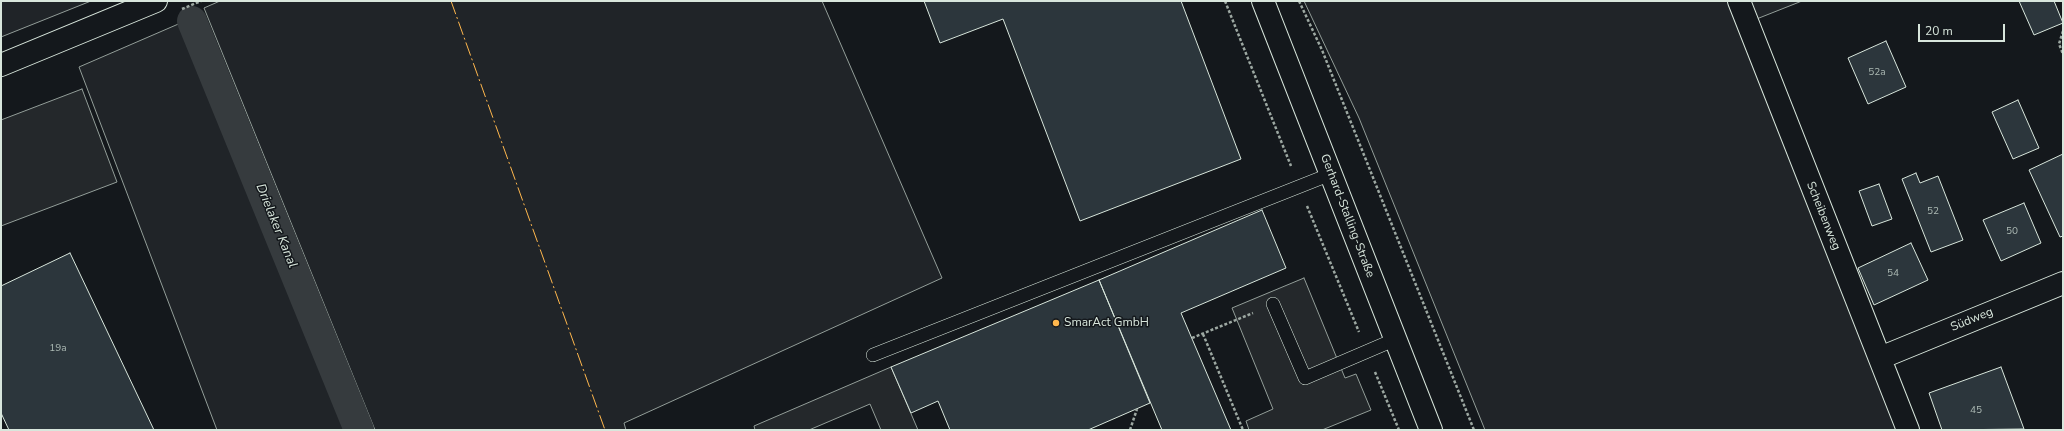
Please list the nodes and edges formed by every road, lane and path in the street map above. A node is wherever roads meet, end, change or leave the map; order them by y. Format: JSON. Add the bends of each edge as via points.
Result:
{"nodes":[{"id":1,"x":156,"y":1,"type":"edge"},
{"id":2,"x":1225,"y":1,"type":"edge"},
{"id":3,"x":1263,"y":1,"type":"edge"},
{"id":4,"x":1299,"y":1,"type":"edge"},
{"id":5,"x":1739,"y":1,"type":"edge"},
{"id":6,"x":2063,"y":32,"type":"edge"},
{"id":7,"x":2063,"y":54,"type":"edge"},
{"id":8,"x":1,"y":65,"type":"edge"},
{"id":9,"x":1331,"y":174,"type":"junction"},
{"id":10,"x":1299,"y":186,"type":"junction"},
{"id":11,"x":2063,"y":283,"type":"edge"},
{"id":12,"x":1273,"y":304,"type":"joint"},
{"id":13,"x":1202,"y":334,"type":"junction"},
{"id":14,"x":1192,"y":338,"type":"dead end"},
{"id":15,"x":1396,"y":339,"type":"junction"},
{"id":16,"x":1367,"y":351,"type":"junction"},
{"id":17,"x":873,"y":355,"type":"dead end"},
{"id":18,"x":1880,"y":358,"type":"junction"},
{"id":19,"x":1137,"y":409,"type":"dead end"},
{"id":20,"x":1130,"y":430,"type":"edge"},
{"id":21,"x":1243,"y":430,"type":"edge"},
{"id":22,"x":1400,"y":430,"type":"edge"},
{"id":23,"x":1431,"y":430,"type":"edge"},
{"id":24,"x":1474,"y":430,"type":"edge"},
{"id":25,"x":1908,"y":430,"type":"edge"}],
"edges":[{"from":1,"to":8,"type":"street"},
{"from":2,"to":10,"type":"path"},
{"from":3,"to":9,"type":"street","name":"Gerhard-Stalling-Straße"},
{"from":4,"to":24,"type":"path","via":[[1322,50]]},
{"from":5,"to":18,"type":"street","name":"Scheibenweg"},
{"from":6,"to":7,"type":"path","via":[[2059,44]]},
{"from":9,"to":10,"type":"lane"},
{"from":9,"to":15,"type":"street","name":"Gerhard-Stalling-Straße"},
{"from":10,"to":16,"type":"path"},
{"from":10,"to":17,"type":"lane"},
{"from":11,"to":18,"type":"street","name":"Südweg"},
{"from":12,"to":13,"type":"path"},
{"from":12,"to":16,"type":"lane","via":[[1305,378]]},
{"from":13,"to":14,"type":"path"},
{"from":13,"to":21,"type":"path"},
{"from":15,"to":16,"type":"lane"},
{"from":15,"to":23,"type":"street","name":"Gerhard-Stalling-Straße"},
{"from":16,"to":22,"type":"path"},
{"from":18,"to":25,"type":"street","name":"Scheibenweg"},
{"from":19,"to":20,"type":"path"}]}
